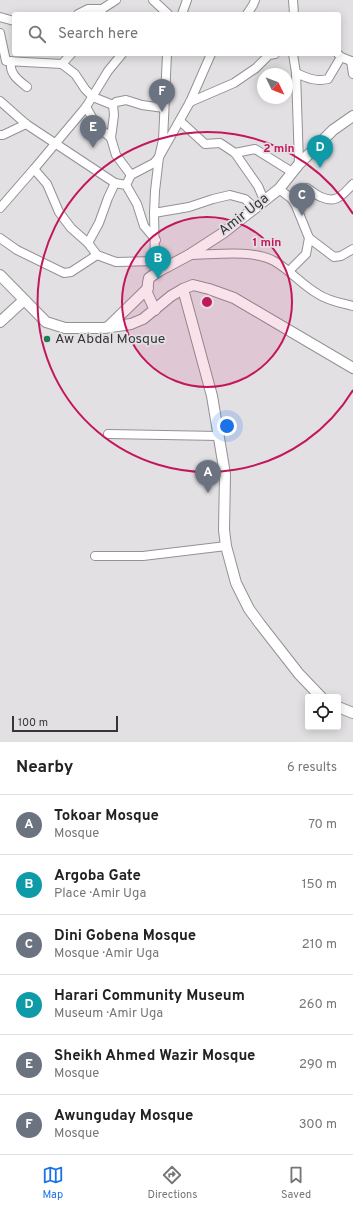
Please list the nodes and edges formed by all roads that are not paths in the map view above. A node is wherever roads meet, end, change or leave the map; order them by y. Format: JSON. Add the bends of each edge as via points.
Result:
{"nodes":[{"id":1,"x":153,"y":0,"type":"edge"},
{"id":2,"x":187,"y":0,"type":"edge"},
{"id":3,"x":255,"y":0,"type":"edge"},
{"id":4,"x":293,"y":0,"type":"edge"},
{"id":5,"x":113,"y":1,"type":"edge"},
{"id":6,"x":82,"y":12,"type":"edge"},
{"id":7,"x":101,"y":12,"type":"edge"},
{"id":8,"x":166,"y":12,"type":"edge"},
{"id":9,"x":183,"y":12,"type":"edge"},
{"id":10,"x":248,"y":12,"type":"edge"},
{"id":11,"x":294,"y":12,"type":"edge"},
{"id":12,"x":0,"y":17,"type":"edge"},
{"id":13,"x":12,"y":20,"type":"edge"},
{"id":14,"x":0,"y":33,"type":"edge"},
{"id":15,"x":69,"y":56,"type":"edge"},
{"id":16,"x":120,"y":56,"type":"edge"},
{"id":17,"x":166,"y":56,"type":"edge"},
{"id":18,"x":210,"y":56,"type":"edge"},
{"id":19,"x":268,"y":56,"type":"edge"},
{"id":20,"x":293,"y":56,"type":"edge"},
{"id":21,"x":340,"y":56,"type":"edge"},
{"id":22,"x":341,"y":56,"type":"edge"},
{"id":23,"x":352,"y":61,"type":"edge"},
{"id":24,"x":6,"y":62,"type":"edge"},
{"id":25,"x":62,"y":64,"type":"junction"},
{"id":26,"x":296,"y":73,"type":"junction"},
{"id":27,"x":353,"y":74,"type":"edge"},
{"id":28,"x":27,"y":87,"type":"dead end"},
{"id":29,"x":93,"y":97,"type":"junction"},
{"id":30,"x":0,"y":101,"type":"edge"},
{"id":31,"x":190,"y":102,"type":"junction"},
{"id":32,"x":112,"y":105,"type":"junction"},
{"id":33,"x":86,"y":107,"type":"junction"},
{"id":34,"x":164,"y":108,"type":"junction"},
{"id":35,"x":353,"y":116,"type":"edge"},
{"id":36,"x":180,"y":121,"type":"junction"},
{"id":37,"x":26,"y":124,"type":"junction"},
{"id":38,"x":0,"y":135,"type":"edge"},
{"id":39,"x":111,"y":138,"type":"junction"},
{"id":40,"x":56,"y":144,"type":"junction"},
{"id":41,"x":235,"y":153,"type":"junction"},
{"id":42,"x":159,"y":157,"type":"junction"},
{"id":43,"x":295,"y":168,"type":"junction"},
{"id":44,"x":34,"y":169,"type":"junction"},
{"id":45,"x":131,"y":175,"type":"junction"},
{"id":46,"x":115,"y":183,"type":"junction"},
{"id":47,"x":353,"y":184,"type":"edge"},
{"id":48,"x":126,"y":185,"type":"junction"},
{"id":49,"x":279,"y":189,"type":"junction"},
{"id":50,"x":292,"y":199,"type":"junction"},
{"id":51,"x":264,"y":200,"type":"junction"},
{"id":52,"x":0,"y":208,"type":"edge"},
{"id":53,"x":255,"y":208,"type":"junction"},
{"id":54,"x":154,"y":213,"type":"junction"},
{"id":55,"x":0,"y":238,"type":"edge"},
{"id":56,"x":309,"y":238,"type":"junction"},
{"id":57,"x":156,"y":240,"type":"junction"},
{"id":58,"x":88,"y":243,"type":"junction"},
{"id":59,"x":353,"y":249,"type":"edge"},
{"id":60,"x":97,"y":255,"type":"junction"},
{"id":61,"x":189,"y":255,"type":"junction"},
{"id":62,"x":157,"y":266,"type":"junction"},
{"id":63,"x":289,"y":271,"type":"junction"},
{"id":64,"x":2,"y":277,"type":"edge"},
{"id":65,"x":148,"y":288,"type":"junction"},
{"id":66,"x":183,"y":289,"type":"junction"},
{"id":67,"x":24,"y":300,"type":"junction"},
{"id":68,"x":353,"y":306,"type":"edge"},
{"id":69,"x":154,"y":310,"type":"junction"},
{"id":70,"x":0,"y":322,"type":"edge"},
{"id":71,"x":108,"y":327,"type":"junction"},
{"id":72,"x":353,"y":368,"type":"edge"},
{"id":73,"x":108,"y":434,"type":"dead end"},
{"id":74,"x":219,"y":436,"type":"junction"},
{"id":75,"x":226,"y":546,"type":"junction"},
{"id":76,"x":95,"y":556,"type":"dead end"},
{"id":77,"x":318,"y":694,"type":"edge"},
{"id":78,"x":341,"y":708,"type":"edge"},
{"id":79,"x":353,"y":712,"type":"edge"}],
"edges":[{"from":1,"to":8,"type":"street"},
{"from":2,"to":9,"type":"street"},
{"from":3,"to":10,"type":"street"},
{"from":4,"to":11,"type":"street"},
{"from":5,"to":7,"type":"street"},
{"from":6,"to":7,"type":"street","via":[[88,9]]},
{"from":12,"to":13,"type":"street"},
{"from":14,"to":24,"type":"street"},
{"from":15,"to":25,"type":"street"},
{"from":16,"to":29,"type":"street"},
{"from":17,"to":34,"type":"street"},
{"from":18,"to":31,"type":"street"},
{"from":19,"to":31,"type":"street","via":[[234,84]]},
{"from":20,"to":26,"type":"street"},
{"from":21,"to":26,"type":"street","via":[[328,79],[314,80]]},
{"from":22,"to":23,"type":"street"},
{"from":23,"to":27,"type":"street"},
{"from":24,"to":25,"type":"street"},
{"from":24,"to":28,"type":"street","via":[[14,77]]},
{"from":25,"to":29,"type":"street","via":[[75,74]]},
{"from":26,"to":43,"type":"street"},
{"from":29,"to":32,"type":"street"},
{"from":29,"to":33,"type":"street"},
{"from":30,"to":37,"type":"street"},
{"from":31,"to":36,"type":"street"},
{"from":32,"to":34,"type":"street","via":[[126,100]]},
{"from":32,"to":39,"type":"street","via":[[114,115]]},
{"from":33,"to":39,"type":"street","via":[[97,126]]},
{"from":33,"to":40,"type":"street"},
{"from":34,"to":42,"type":"street","via":[[163,140]]},
{"from":35,"to":43,"type":"street","name":"Amir Uga","via":[[333,130]]},
{"from":36,"to":41,"type":"street","via":[[205,144],[220,143]]},
{"from":36,"to":42,"type":"street"},
{"from":37,"to":38,"type":"street"},
{"from":37,"to":40,"type":"street"},
{"from":39,"to":45,"type":"street","via":[[116,155]]},
{"from":40,"to":44,"type":"street"},
{"from":40,"to":46,"type":"street"},
{"from":41,"to":43,"type":"street","via":[[255,149]]},
{"from":41,"to":51,"type":"street","via":[[258,186]]},
{"from":42,"to":45,"type":"street","via":[[154,163]]},
{"from":42,"to":54,"type":"street"},
{"from":43,"to":49,"type":"street","name":"Amir Uga"},
{"from":44,"to":52,"type":"street"},
{"from":44,"to":58,"type":"street","via":[[47,184],[59,212],[71,228]]},
{"from":45,"to":48,"type":"street"},
{"from":46,"to":48,"type":"street"},
{"from":46,"to":58,"type":"street"},
{"from":47,"to":50,"type":"street","via":[[340,198],[332,200],[320,197],[307,188]]},
{"from":48,"to":57,"type":"street","via":[[137,204],[144,226]]},
{"from":49,"to":50,"type":"street"},
{"from":49,"to":51,"type":"street","name":"Amir Uga"},
{"from":50,"to":56,"type":"street"},
{"from":51,"to":53,"type":"street","name":"Amir Uga"},
{"from":53,"to":54,"type":"street","via":[[245,199],[230,196],[189,208]]},
{"from":53,"to":61,"type":"street","name":"Amir Uga"},
{"from":54,"to":57,"type":"street"},
{"from":55,"to":60,"type":"street","via":[[17,250],[64,273],[71,272]]},
{"from":56,"to":59,"type":"street","via":[[334,257]]},
{"from":56,"to":63,"type":"street","via":[[306,254]]},
{"from":57,"to":62,"type":"street"},
{"from":58,"to":60,"type":"street"},
{"from":60,"to":62,"type":"street","via":[[116,262]]},
{"from":61,"to":62,"type":"street","name":"Amir Uga"},
{"from":61,"to":63,"type":"street","via":[[246,254],[273,261]]},
{"from":62,"to":65,"type":"street","name":"Amir Uga"},
{"from":63,"to":68,"type":"street","via":[[319,295]]},
{"from":64,"to":67,"type":"street"},
{"from":65,"to":69,"type":"street","via":[[147,293]]},
{"from":65,"to":71,"type":"street","name":"Amir Uga"},
{"from":66,"to":69,"type":"street"},
{"from":66,"to":72,"type":"street","via":[[193,285],[234,298]]},
{"from":66,"to":74,"type":"street","via":[[212,396]]},
{"from":67,"to":70,"type":"street"},
{"from":67,"to":71,"type":"street","via":[[46,322],[65,328]]},
{"from":69,"to":71,"type":"street","via":[[131,324]]},
{"from":73,"to":74,"type":"street"},
{"from":74,"to":75,"type":"street","via":[[225,474]]},
{"from":75,"to":76,"type":"street","via":[[143,556]]},
{"from":75,"to":77,"type":"street","via":[[236,583],[249,609],[299,674]]},
{"from":78,"to":79,"type":"street"}]}
